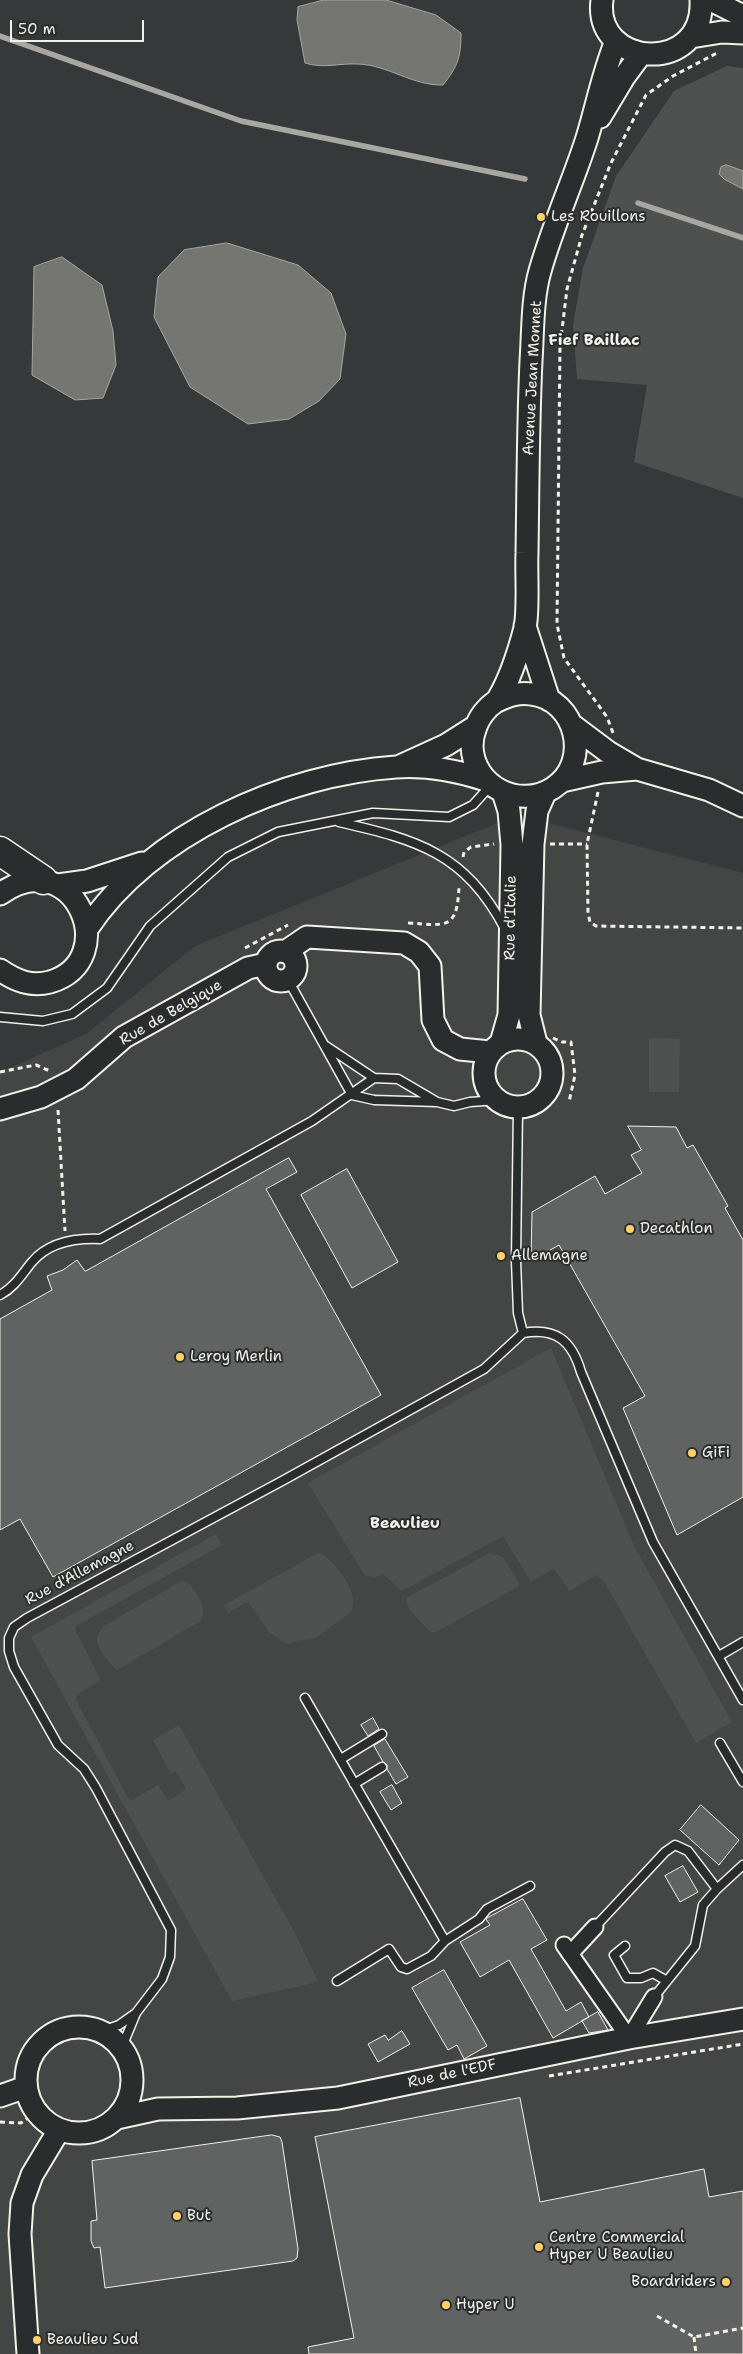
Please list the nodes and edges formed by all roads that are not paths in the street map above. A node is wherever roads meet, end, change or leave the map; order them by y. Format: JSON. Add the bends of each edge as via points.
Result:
{"nodes":[{"id":1,"x":602,"y":0,"type":"edge"},
{"id":2,"x":701,"y":0,"type":"edge"},
{"id":3,"x":711,"y":0,"type":"edge"},
{"id":4,"x":743,"y":16,"type":"edge"},
{"id":5,"x":743,"y":33,"type":"edge"},
{"id":6,"x":691,"y":37,"type":"junction"},
{"id":7,"x":616,"y":41,"type":"junction"},
{"id":8,"x":641,"y":54,"type":"junction"},
{"id":9,"x":587,"y":138,"type":"junction"},
{"id":10,"x":525,"y":626,"type":"junction"},
{"id":11,"x":549,"y":700,"type":"junction"},
{"id":12,"x":497,"y":701,"type":"junction"},
{"id":13,"x":572,"y":725,"type":"junction"},
{"id":14,"x":476,"y":726,"type":"junction"},
{"id":15,"x":605,"y":762,"type":"junction"},
{"id":16,"x":397,"y":767,"type":"junction"},
{"id":17,"x":562,"y":781,"type":"junction"},
{"id":18,"x":493,"y":786,"type":"junction"},
{"id":19,"x":544,"y":793,"type":"junction"},
{"id":20,"x":743,"y":806,"type":"edge"},
{"id":21,"x":335,"y":822,"type":"junction"},
{"id":22,"x":0,"y":851,"type":"edge"},
{"id":23,"x":147,"y":862,"type":"junction"},
{"id":24,"x":50,"y":883,"type":"junction"},
{"id":25,"x":0,"y":894,"type":"edge"},
{"id":26,"x":87,"y":929,"type":"junction"},
{"id":27,"x":510,"y":939,"type":"junction"},
{"id":28,"x":285,"y":952,"type":"junction"},
{"id":29,"x":266,"y":964,"type":"junction"},
{"id":30,"x":0,"y":970,"type":"edge"},
{"id":31,"x":288,"y":980,"type":"junction"},
{"id":32,"x":0,"y":1017,"type":"edge"},
{"id":33,"x":542,"y":1038,"type":"junction"},
{"id":34,"x":324,"y":1045,"type":"junction"},
{"id":35,"x":495,"y":1048,"type":"junction"},
{"id":36,"x":374,"y":1078,"type":"junction"},
{"id":37,"x":352,"y":1095,"type":"junction"},
{"id":38,"x":496,"y":1100,"type":"junction"},
{"id":39,"x":437,"y":1102,"type":"junction"},
{"id":40,"x":518,"y":1107,"type":"junction"},
{"id":41,"x":0,"y":1109,"type":"edge"},
{"id":42,"x":0,"y":1295,"type":"edge"},
{"id":43,"x":523,"y":1333,"type":"junction"},
{"id":44,"x":743,"y":1642,"type":"edge"},
{"id":45,"x":719,"y":1656,"type":"junction"},
{"id":46,"x":305,"y":1698,"type":"dead end"},
{"id":47,"x":743,"y":1700,"type":"edge"},
{"id":48,"x":382,"y":1734,"type":"dead end"},
{"id":49,"x":720,"y":1743,"type":"dead end"},
{"id":50,"x":340,"y":1759,"type":"junction"},
{"id":51,"x":382,"y":1767,"type":"dead end"},
{"id":52,"x":743,"y":1782,"type":"edge"},
{"id":53,"x":354,"y":1784,"type":"junction"},
{"id":54,"x":743,"y":1865,"type":"edge"},
{"id":55,"x":530,"y":1886,"type":"dead end"},
{"id":56,"x":717,"y":1889,"type":"junction"},
{"id":57,"x":594,"y":1927,"type":"joint"},
{"id":58,"x":445,"y":1941,"type":"junction"},
{"id":59,"x":625,"y":1946,"type":"dead end"},
{"id":60,"x":337,"y":1981,"type":"dead end"},
{"id":61,"x":667,"y":1981,"type":"junction"},
{"id":62,"x":654,"y":1997,"type":"joint"},
{"id":63,"x":136,"y":2013,"type":"junction"},
{"id":64,"x":743,"y":2019,"type":"edge"},
{"id":65,"x":102,"y":2031,"type":"junction"},
{"id":66,"x":629,"y":2038,"type":"junction"},
{"id":67,"x":122,"y":2047,"type":"junction"},
{"id":68,"x":26,"y":2088,"type":"junction"},
{"id":69,"x":132,"y":2090,"type":"junction"},
{"id":70,"x":0,"y":2096,"type":"edge"},
{"id":71,"x":158,"y":2109,"type":"junction"},
{"id":72,"x":113,"y":2124,"type":"junction"},
{"id":73,"x":64,"y":2137,"type":"junction"},
{"id":74,"x":28,"y":2354,"type":"edge"}],
"edges":[{"from":1,"to":7,"type":"street","via":[[603,17]]},
{"from":2,"to":6,"type":"street","via":[[698,24]]},
{"from":3,"to":4,"type":"street"},
{"from":5,"to":6,"type":"street","via":[[722,32]]},
{"from":6,"to":8,"type":"street","via":[[668,53]]},
{"from":7,"to":8,"type":"street"},
{"from":7,"to":9,"type":"street","name":"Avenue Jean Monnet"},
{"from":8,"to":9,"type":"street","name":"Avenue Jean Monnet"},
{"from":9,"to":10,"type":"street","name":"Avenue Jean Monnet","via":[[539,273],[531,364]]},
{"from":10,"to":11,"type":"street","name":"Avenue Jean Monnet"},
{"from":10,"to":12,"type":"street","name":"Avenue Jean Monnet"},
{"from":11,"to":12,"type":"street","via":[[532,694],[514,694]]},
{"from":11,"to":13,"type":"street","via":[[559,706]]},
{"from":12,"to":14,"type":"street","via":[[484,712]]},
{"from":13,"to":15,"type":"street"},
{"from":13,"to":17,"type":"street","via":[[576,744],[573,764]]},
{"from":14,"to":16,"type":"street","via":[[446,745]]},
{"from":14,"to":18,"type":"street","via":[[472,745],[476,764]]},
{"from":15,"to":17,"type":"street"},
{"from":15,"to":20,"type":"street","via":[[709,790]]},
{"from":16,"to":18,"type":"street","via":[[452,771]]},
{"from":16,"to":23,"type":"street","via":[[279,790],[213,821]]},
{"from":17,"to":19,"type":"street"},
{"from":18,"to":19,"type":"street","via":[[516,796]]},
{"from":18,"to":21,"type":"lane","via":[[473,805],[449,817],[374,813]]},
{"from":18,"to":27,"type":"street","name":"Rue d'Italie","via":[[511,826]]},
{"from":19,"to":33,"type":"street","name":"Rue d'Italie","via":[[537,811],[532,844],[529,1015]]},
{"from":21,"to":27,"type":"lane","via":[[393,834],[433,852],[460,870],[489,901]]},
{"from":21,"to":32,"type":"lane","via":[[278,832],[228,857],[150,926],[106,988],[72,1014],[43,1021]]},
{"from":22,"to":24,"type":"highway"},
{"from":23,"to":24,"type":"street","via":[[87,881]]},
{"from":23,"to":26,"type":"street","via":[[107,901]]},
{"from":24,"to":25,"type":"street","via":[[27,880]]},
{"from":24,"to":26,"type":"street","via":[[73,896],[83,911]]},
{"from":26,"to":30,"type":"street","via":[[86,944],[80,958],[58,979],[43,984],[27,984]]},
{"from":27,"to":35,"type":"street","name":"Rue d'Italie","via":[[509,1015]]},
{"from":28,"to":29,"type":"street","via":[[275,952]]},
{"from":28,"to":31,"type":"street","via":[[296,962],[295,972]]},
{"from":28,"to":35,"type":"street","via":[[307,937],[404,943],[419,952],[430,966],[433,1020],[443,1040],[460,1049]]},
{"from":29,"to":31,"type":"street","via":[[268,973],[275,980]]},
{"from":29,"to":41,"type":"street","name":"Rue de Belgique","via":[[248,968],[124,1036],[92,1066],[57,1090],[41,1098]]},
{"from":31,"to":34,"type":"lane"},
{"from":33,"to":35,"type":"street","via":[[519,1038]]},
{"from":33,"to":40,"type":"street","via":[[552,1067],[550,1087],[537,1102]]},
{"from":34,"to":36,"type":"lane"},
{"from":34,"to":37,"type":"lane"},
{"from":35,"to":38,"type":"street","via":[[484,1064],[484,1077]]},
{"from":36,"to":37,"type":"lane"},
{"from":36,"to":39,"type":"lane","via":[[398,1079]]},
{"from":37,"to":39,"type":"lane","via":[[374,1100]]},
{"from":37,"to":42,"type":"lane","via":[[312,1121],[100,1238],[65,1242],[34,1260],[21,1278]]},
{"from":38,"to":39,"type":"lane","via":[[454,1106]]},
{"from":38,"to":40,"type":"street"},
{"from":40,"to":43,"type":"lane","via":[[516,1261],[518,1313]]},
{"from":43,"to":45,"type":"lane","via":[[550,1333],[567,1342],[576,1355],[580,1372],[653,1542]]},
{"from":43,"to":63,"type":"lane","name":"Rue d'Allemagne","via":[[484,1369],[14,1627],[9,1638],[9,1651],[14,1666],[58,1745],[84,1769],[96,1788],[171,1930],[170,1957],[162,1979]]},
{"from":44,"to":45,"type":"lane"},
{"from":45,"to":47,"type":"lane"},
{"from":46,"to":50,"type":"lane"},
{"from":48,"to":50,"type":"lane"},
{"from":49,"to":52,"type":"lane"},
{"from":50,"to":53,"type":"lane"},
{"from":51,"to":53,"type":"lane"},
{"from":53,"to":58,"type":"lane"},
{"from":54,"to":56,"type":"lane"},
{"from":55,"to":58,"type":"lane","via":[[487,1909],[479,1919]]},
{"from":56,"to":57,"type":"lane","via":[[688,1851],[674,1845]]},
{"from":56,"to":61,"type":"lane","via":[[703,1905],[695,1946]]},
{"from":57,"to":66,"type":"street","via":[[567,1949]]},
{"from":58,"to":60,"type":"lane","via":[[431,1956],[407,1969],[389,1949]]},
{"from":59,"to":61,"type":"lane","via":[[614,1955],[627,1978],[641,1978],[653,1973]]},
{"from":61,"to":62,"type":"lane"},
{"from":62,"to":66,"type":"street"},
{"from":63,"to":65,"type":"lane","via":[[119,2025]]},
{"from":63,"to":67,"type":"lane","name":"Rue d'Allemagne"},
{"from":64,"to":66,"type":"street","name":"Rue de l'EDF"},
{"from":65,"to":67,"type":"street"},
{"from":65,"to":68,"type":"street","via":[[74,2026],[47,2037],[30,2059]]},
{"from":66,"to":71,"type":"street","name":"Rue de l'EDF","via":[[338,2098],[236,2108]]},
{"from":67,"to":69,"type":"street","via":[[129,2060]]},
{"from":68,"to":70,"type":"street"},
{"from":68,"to":73,"type":"street","via":[[36,2112]]},
{"from":69,"to":71,"type":"street"},
{"from":69,"to":72,"type":"street","via":[[127,2105]]},
{"from":71,"to":72,"type":"street","name":"Rue de l'EDF"},
{"from":72,"to":73,"type":"street"},
{"from":73,"to":74,"type":"street","via":[[32,2175],[22,2203],[20,2234]]}]}
